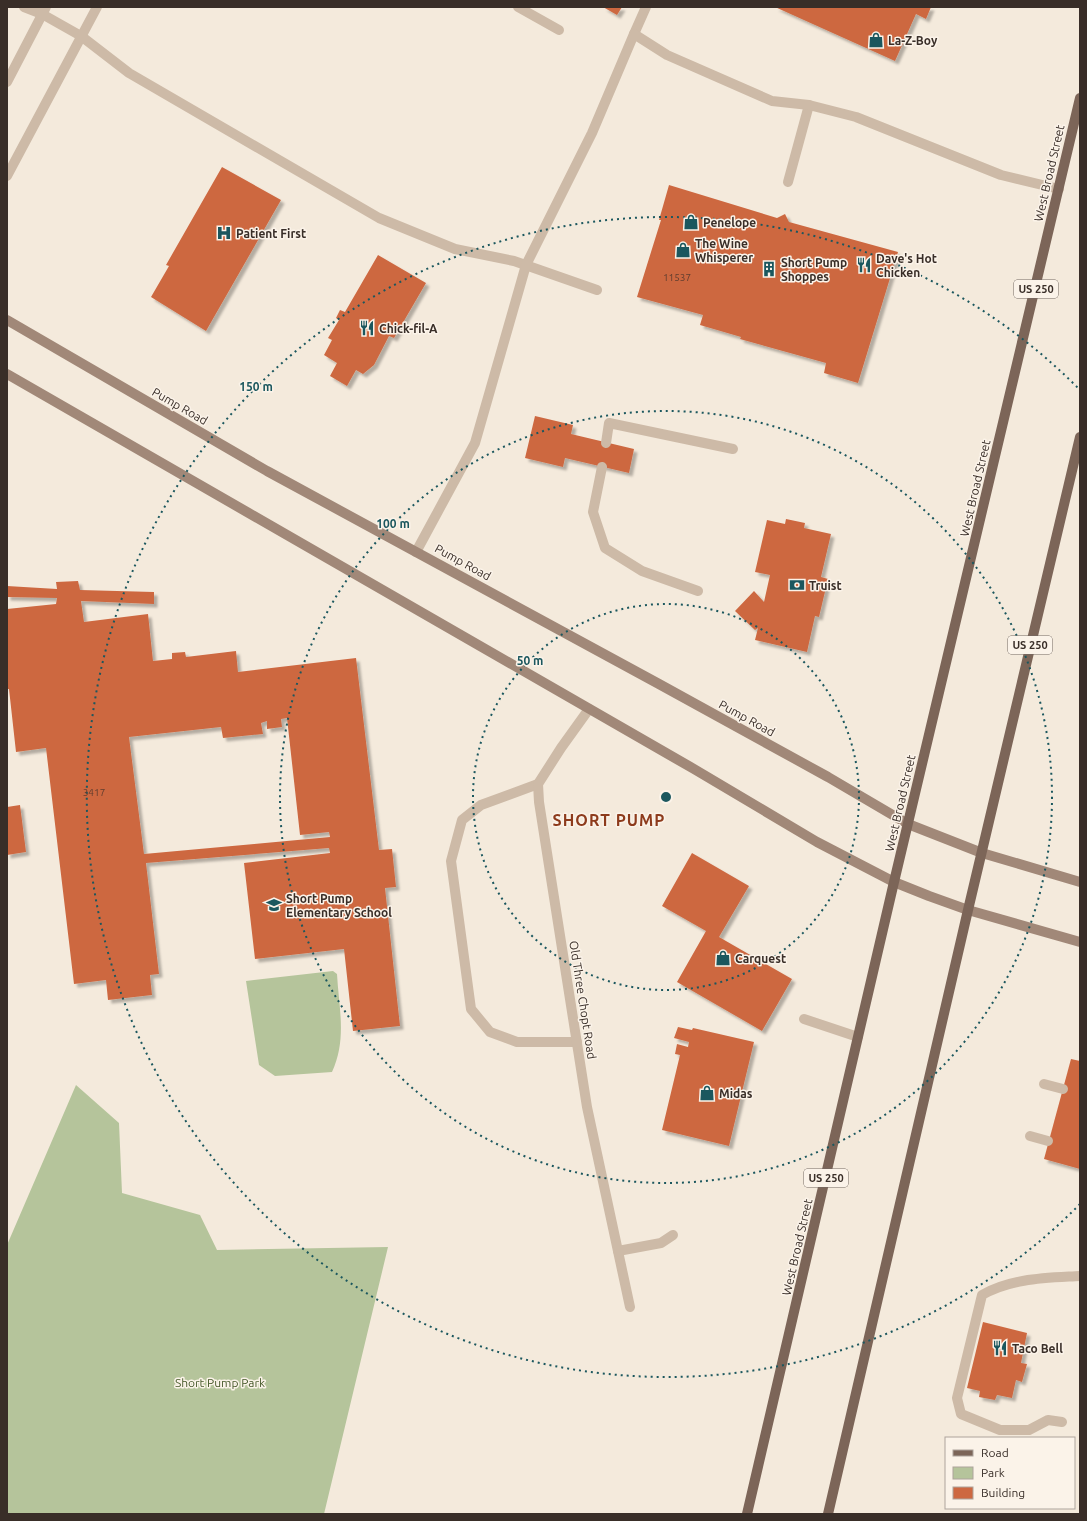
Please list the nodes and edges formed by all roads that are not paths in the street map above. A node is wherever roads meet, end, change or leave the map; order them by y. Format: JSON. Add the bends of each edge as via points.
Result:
{"nodes":[{"id":1,"x":24,"y":7,"type":"edge"},
{"id":2,"x":97,"y":7,"type":"edge"},
{"id":3,"x":518,"y":7,"type":"edge"},
{"id":4,"x":646,"y":7,"type":"edge"},
{"id":5,"x":44,"y":10,"type":"edge"},
{"id":6,"x":559,"y":30,"type":"dead end"},
{"id":7,"x":634,"y":34,"type":"junction"},
{"id":8,"x":81,"y":36,"type":"junction"},
{"id":9,"x":7,"y":82,"type":"edge"},
{"id":10,"x":1080,"y":98,"type":"edge"},
{"id":11,"x":809,"y":105,"type":"junction"},
{"id":12,"x":7,"y":176,"type":"edge"},
{"id":13,"x":788,"y":182,"type":"dead end"},
{"id":14,"x":1059,"y":189,"type":"junction"},
{"id":15,"x":526,"y":265,"type":"junction"},
{"id":16,"x":596,"y":290,"type":"dead end"},
{"id":17,"x":7,"y":320,"type":"edge"},
{"id":18,"x":7,"y":374,"type":"edge"},
{"id":19,"x":1080,"y":437,"type":"edge"},
{"id":20,"x":606,"y":443,"type":"dead end"},
{"id":21,"x":733,"y":449,"type":"dead end"},
{"id":22,"x":602,"y":467,"type":"dead end"},
{"id":23,"x":416,"y":552,"type":"junction"},
{"id":24,"x":698,"y":590,"type":"dead end"},
{"id":25,"x":589,"y":709,"type":"junction"},
{"id":26,"x":538,"y":784,"type":"junction"},
{"id":27,"x":908,"y":824,"type":"junction"},
{"id":28,"x":982,"y":853,"type":"junction"},
{"id":29,"x":894,"y":882,"type":"junction"},
{"id":30,"x":1080,"y":882,"type":"edge"},
{"id":31,"x":968,"y":910,"type":"junction"},
{"id":32,"x":1080,"y":942,"type":"edge"},
{"id":33,"x":804,"y":1019,"type":"dead end"},
{"id":34,"x":858,"y":1037,"type":"junction"},
{"id":35,"x":577,"y":1042,"type":"junction"},
{"id":36,"x":1044,"y":1084,"type":"dead end"},
{"id":37,"x":1062,"y":1089,"type":"dead end"},
{"id":38,"x":1030,"y":1136,"type":"dead end"},
{"id":39,"x":1048,"y":1141,"type":"dead end"},
{"id":40,"x":674,"y":1235,"type":"dead end"},
{"id":41,"x":618,"y":1252,"type":"junction"},
{"id":42,"x":1080,"y":1276,"type":"edge"},
{"id":43,"x":630,"y":1307,"type":"dead end"},
{"id":44,"x":1062,"y":1422,"type":"dead end"},
{"id":45,"x":747,"y":1514,"type":"edge"},
{"id":46,"x":828,"y":1514,"type":"edge"}],
"edges":[{"from":1,"to":5,"type":"street"},
{"from":2,"to":8,"type":"street"},
{"from":3,"to":6,"type":"street"},
{"from":4,"to":7,"type":"street"},
{"from":5,"to":8,"type":"street"},
{"from":5,"to":9,"type":"street"},
{"from":7,"to":11,"type":"street","via":[[667,55],[772,100]]},
{"from":7,"to":15,"type":"street","via":[[592,133]]},
{"from":8,"to":12,"type":"street"},
{"from":8,"to":15,"type":"street","via":[[129,73],[380,218],[455,249],[514,260]]},
{"from":10,"to":14,"type":"main road","name":"West Broad Street","number":"US 250"},
{"from":11,"to":13,"type":"street"},
{"from":11,"to":14,"type":"street","via":[[856,117],[1001,175]]},
{"from":14,"to":27,"type":"main road","name":"West Broad Street","number":"US 250"},
{"from":15,"to":16,"type":"street"},
{"from":15,"to":23,"type":"street","via":[[475,443]]},
{"from":17,"to":23,"type":"main road","name":"Pump Road","via":[[260,467]]},
{"from":18,"to":25,"type":"main road"},
{"from":19,"to":28,"type":"main road","number":"US 250"},
{"from":20,"to":21,"type":"street","via":[[609,423]]},
{"from":22,"to":24,"type":"street","via":[[593,512],[605,548],[642,571]]},
{"from":23,"to":27,"type":"main road","name":"Pump Road","via":[[821,773]]},
{"from":25,"to":26,"type":"street"},
{"from":25,"to":29,"type":"main road","via":[[817,842]]},
{"from":26,"to":35,"type":"street","name":"Old Three Chopt Road","via":[[538,802]]},
{"from":26,"to":35,"type":"street","via":[[481,805],[462,820],[451,861],[471,1009],[490,1032],[517,1042]]},
{"from":27,"to":28,"type":"main road","name":"Pump Road"},
{"from":27,"to":29,"type":"main road","name":"West Broad Street","number":"US 250"},
{"from":28,"to":30,"type":"main road","name":"Pump Road"},
{"from":28,"to":31,"type":"main road","number":"US 250"},
{"from":29,"to":31,"type":"main road"},
{"from":29,"to":34,"type":"main road","name":"West Broad Street","number":"US 250"},
{"from":31,"to":32,"type":"main road"},
{"from":31,"to":46,"type":"main road","number":"US 250"},
{"from":33,"to":34,"type":"street"},
{"from":34,"to":45,"type":"main road","name":"West Broad Street","number":"US 250"},
{"from":35,"to":41,"type":"street","name":"Old Three Chopt Road","via":[[597,1158]]},
{"from":36,"to":37,"type":"street"},
{"from":38,"to":39,"type":"street"},
{"from":40,"to":41,"type":"street","via":[[661,1242]]},
{"from":41,"to":43,"type":"street","name":"Old Three Chopt Road"},
{"from":42,"to":44,"type":"street","via":[[1037,1279],[997,1286],[982,1295],[957,1398],[960,1414],[1000,1430],[1029,1430],[1048,1420]]}]}
